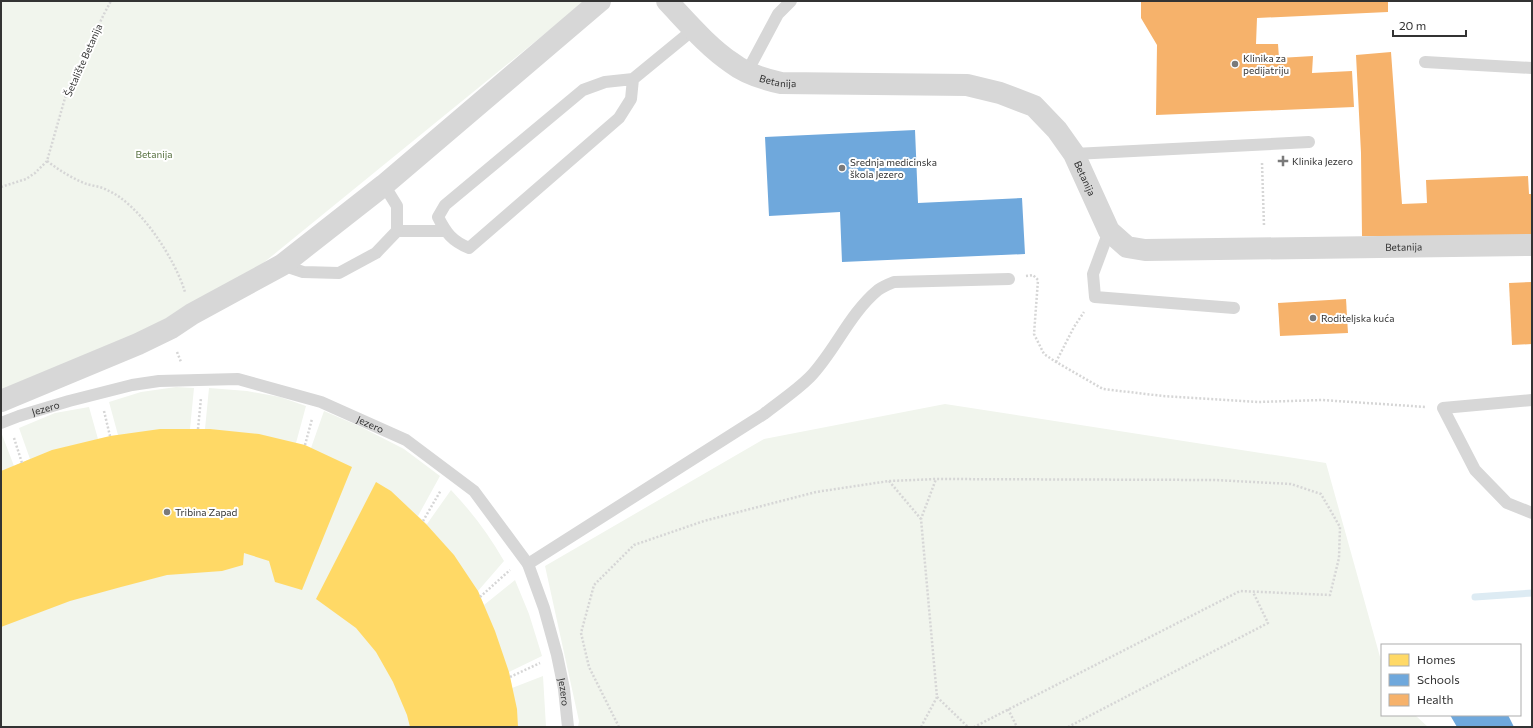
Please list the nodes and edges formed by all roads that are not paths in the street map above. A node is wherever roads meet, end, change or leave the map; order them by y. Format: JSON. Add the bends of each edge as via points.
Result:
{"nodes":[{"id":1,"x":600,"y":1,"type":"edge"},
{"id":2,"x":667,"y":1,"type":"edge"},
{"id":3,"x":791,"y":1,"type":"edge"},
{"id":4,"x":694,"y":29,"type":"junction"},
{"id":5,"x":1425,"y":62,"type":"dead end"},
{"id":6,"x":1532,"y":68,"type":"edge"},
{"id":7,"x":747,"y":72,"type":"junction"},
{"id":8,"x":633,"y":79,"type":"junction"},
{"id":9,"x":1309,"y":142,"type":"dead end"},
{"id":10,"x":1074,"y":154,"type":"junction"},
{"id":11,"x":384,"y":185,"type":"junction"},
{"id":12,"x":1109,"y":230,"type":"junction"},
{"id":13,"x":397,"y":231,"type":"junction"},
{"id":14,"x":445,"y":231,"type":"junction"},
{"id":15,"x":1532,"y":245,"type":"edge"},
{"id":16,"x":282,"y":265,"type":"junction"},
{"id":17,"x":1009,"y":279,"type":"road end"},
{"id":18,"x":1234,"y":308,"type":"dead end"},
{"id":19,"x":1532,"y":400,"type":"edge"},
{"id":20,"x":3,"y":415,"type":"edge"},
{"id":21,"x":1532,"y":514,"type":"edge"},
{"id":22,"x":525,"y":561,"type":"junction"},
{"id":23,"x":568,"y":727,"type":"edge"}],
"edges":[{"from":1,"to":11,"type":"street"},
{"from":2,"to":4,"type":"street","name":"Betanija"},
{"from":3,"to":7,"type":"lane","via":[[778,14]]},
{"from":4,"to":7,"type":"street","name":"Betanija","via":[[732,63]]},
{"from":4,"to":8,"type":"lane"},
{"from":5,"to":6,"type":"lane"},
{"from":7,"to":10,"type":"street","name":"Betanija","via":[[780,83],[967,85],[1000,93],[1034,106],[1057,130]]},
{"from":8,"to":14,"type":"lane","via":[[605,82],[583,90],[445,205],[438,217]]},
{"from":8,"to":14,"type":"lane","via":[[631,99],[619,118],[469,248],[458,243]]},
{"from":9,"to":10,"type":"lane"},
{"from":10,"to":12,"type":"street","name":"Betanija"},
{"from":11,"to":13,"type":"lane","via":[[397,206]]},
{"from":11,"to":16,"type":"street"},
{"from":12,"to":15,"type":"street","name":"Betanija","via":[[1127,247],[1145,250]]},
{"from":12,"to":18,"type":"lane","via":[[1093,274],[1095,298]]},
{"from":13,"to":14,"type":"lane"},
{"from":13,"to":16,"type":"lane","via":[[376,253],[339,273],[303,272]]},
{"from":16,"to":20,"type":"street","via":[[171,328]]},
{"from":17,"to":22,"type":"lane","via":[[894,282],[878,289],[824,360],[792,393],[764,414]]},
{"from":19,"to":21,"type":"lane","via":[[1443,408],[1475,470],[1507,503]]},
{"from":20,"to":22,"type":"lane","name":"Jezero","via":[[19,416],[100,393],[159,381],[238,379],[317,401],[406,440],[474,491]]},
{"from":22,"to":23,"type":"lane","name":"Jezero","via":[[544,608],[557,655]]}]}
